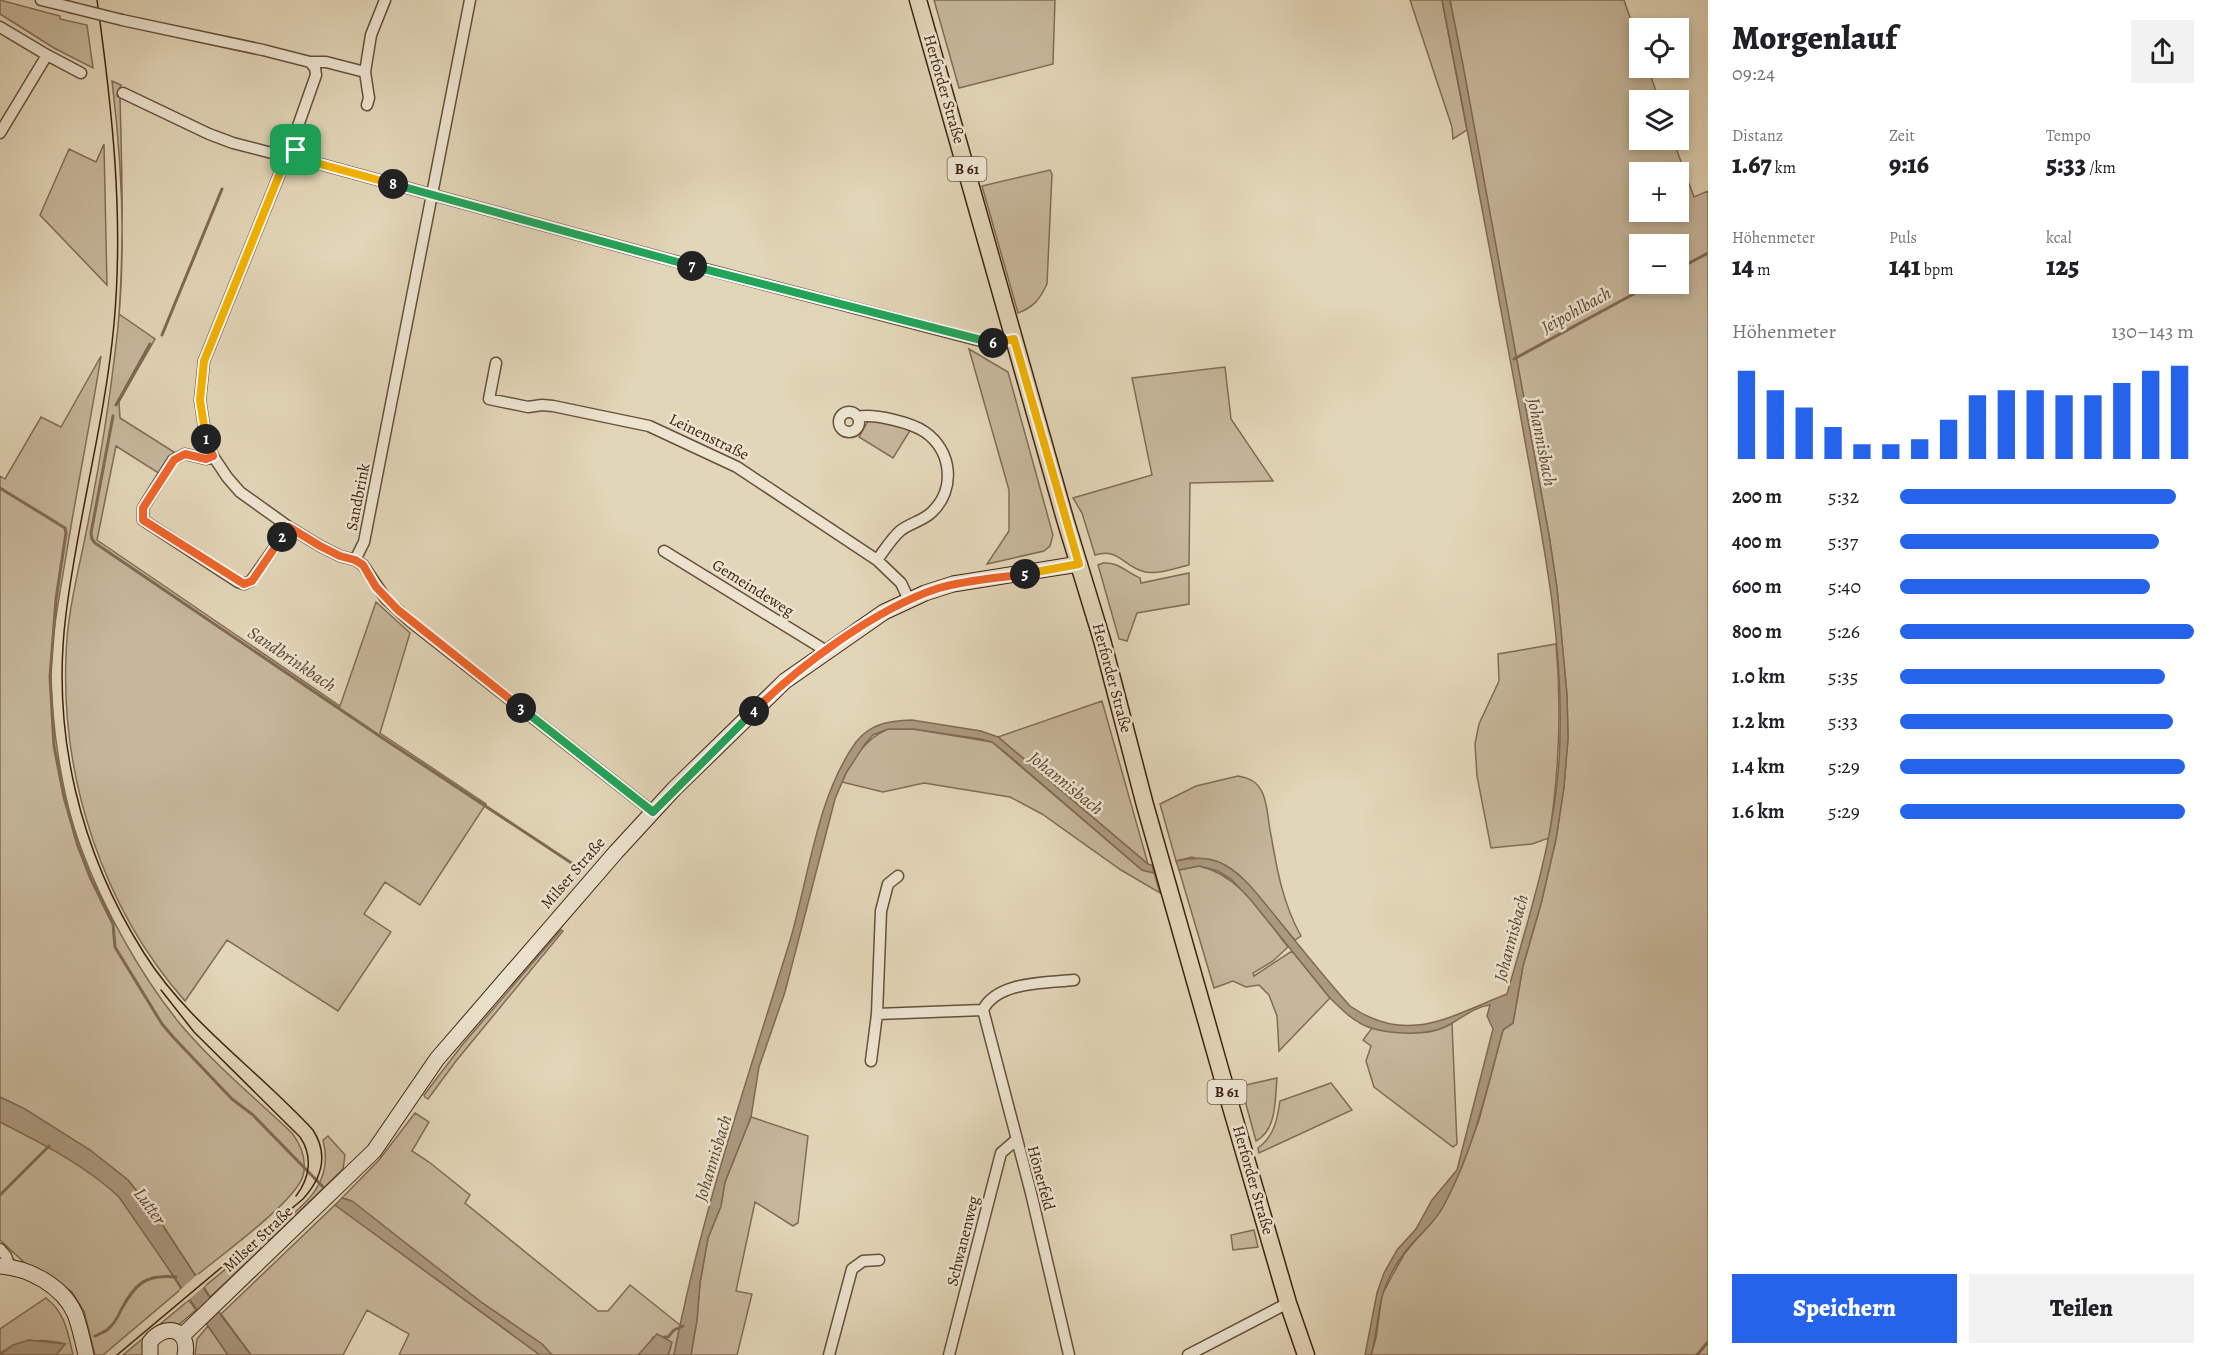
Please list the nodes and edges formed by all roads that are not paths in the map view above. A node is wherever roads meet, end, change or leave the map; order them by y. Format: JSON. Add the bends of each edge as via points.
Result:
{"nodes":[{"id":1,"x":41,"y":0,"type":"edge"},
{"id":2,"x":385,"y":0,"type":"edge"},
{"id":3,"x":470,"y":0,"type":"edge"},
{"id":4,"x":918,"y":0,"type":"edge"},
{"id":5,"x":0,"y":27,"type":"edge"},
{"id":6,"x":46,"y":55,"type":"junction"},
{"id":7,"x":310,"y":62,"type":"junction"},
{"id":8,"x":365,"y":72,"type":"junction"},
{"id":9,"x":81,"y":73,"type":"dead end"},
{"id":10,"x":123,"y":93,"type":"dead end"},
{"id":11,"x":367,"y":105,"type":"dead end"},
{"id":12,"x":0,"y":133,"type":"edge"},
{"id":13,"x":296,"y":150,"type":"junction"},
{"id":14,"x":433,"y":195,"type":"junction"},
{"id":15,"x":1014,"y":339,"type":"junction"},
{"id":16,"x":496,"y":363,"type":"dead end"},
{"id":17,"x":858,"y":417,"type":"dead end"},
{"id":18,"x":213,"y":456,"type":"junction"},
{"id":19,"x":289,"y":527,"type":"junction"},
{"id":20,"x":664,"y":551,"type":"dead end"},
{"id":21,"x":355,"y":560,"type":"junction"},
{"id":22,"x":877,"y":560,"type":"junction"},
{"id":23,"x":1079,"y":564,"type":"junction"},
{"id":24,"x":909,"y":600,"type":"junction"},
{"id":25,"x":825,"y":652,"type":"junction"},
{"id":26,"x":653,"y":812,"type":"junction"},
{"id":27,"x":898,"y":876,"type":"dead end"},
{"id":28,"x":1074,"y":980,"type":"dead end"},
{"id":29,"x":983,"y":1010,"type":"junction"},
{"id":30,"x":877,"y":1014,"type":"junction"},
{"id":31,"x":871,"y":1061,"type":"dead end"},
{"id":32,"x":1016,"y":1140,"type":"junction"},
{"id":33,"x":0,"y":1249,"type":"edge"},
{"id":34,"x":879,"y":1260,"type":"dead end"},
{"id":35,"x":5,"y":1266,"type":"edge"},
{"id":36,"x":1288,"y":1303,"type":"junction"},
{"id":37,"x":187,"y":1332,"type":"junction"},
{"id":38,"x":1190,"y":1354,"type":"edge"},
{"id":39,"x":86,"y":1355,"type":"edge"},
{"id":40,"x":150,"y":1355,"type":"edge"},
{"id":41,"x":185,"y":1355,"type":"edge"},
{"id":42,"x":829,"y":1355,"type":"edge"},
{"id":43,"x":950,"y":1355,"type":"edge"},
{"id":44,"x":1069,"y":1355,"type":"edge"},
{"id":45,"x":1306,"y":1355,"type":"edge"}],
"edges":[{"from":1,"to":7,"type":"street","bridge":true},
{"from":2,"to":8,"type":"street","via":[[371,36]]},
{"from":3,"to":14,"type":"street","name":"Sandbrink"},
{"from":4,"to":15,"type":"main road","name":"Herforder Straße","number":"B 61"},
{"from":5,"to":6,"type":"street"},
{"from":6,"to":9,"type":"street"},
{"from":6,"to":12,"type":"street"},
{"from":7,"to":8,"type":"street"},
{"from":7,"to":13,"type":"street","via":[[316,75],[293,140]]},
{"from":8,"to":11,"type":"street"},
{"from":10,"to":13,"type":"street","via":[[233,143],[272,153]]},
{"from":13,"to":14,"type":"street","via":[[309,161]]},
{"from":13,"to":18,"type":"street","via":[[284,163],[204,361],[200,400],[206,440]]},
{"from":14,"to":15,"type":"street","via":[[985,342]]},
{"from":14,"to":21,"type":"street","name":"Sandbrink","via":[[364,542]]},
{"from":15,"to":23,"type":"main road","name":"Herforder Straße","number":"B 61"},
{"from":16,"to":22,"type":"street","name":"Leinenstraße","via":[[489,399],[528,407],[554,406],[657,429],[748,473]]},
{"from":17,"to":22,"type":"street","via":[[875,417],[922,430],[939,445],[948,468],[947,485],[939,505],[900,532]]},
{"from":18,"to":19,"type":"street","via":[[240,492]]},
{"from":18,"to":19,"type":"street","via":[[206,459],[185,454],[174,460],[143,508],[143,520],[244,584],[252,581]]},
{"from":19,"to":21,"type":"street","via":[[320,546]]},
{"from":20,"to":25,"type":"street","name":"Gemeindeweg"},
{"from":21,"to":26,"type":"street","via":[[363,565],[386,599],[411,622]]},
{"from":22,"to":24,"type":"street","name":"Leinenstraße","via":[[901,583]]},
{"from":23,"to":24,"type":"main road","name":"Milser Straße","via":[[953,584]]},
{"from":23,"to":36,"type":"main road","name":"Herforder Straße","number":"B 61"},
{"from":24,"to":25,"type":"main road","name":"Milser Straße"},
{"from":25,"to":26,"type":"main road","name":"Milser Straße","via":[[774,691]]},
{"from":26,"to":37,"type":"main road","name":"Milser Straße","via":[[437,1059],[383,1139]]},
{"from":27,"to":30,"type":"street","via":[[888,884],[881,911]]},
{"from":28,"to":29,"type":"street","via":[[1010,987]]},
{"from":29,"to":30,"type":"street"},
{"from":29,"to":32,"type":"street","name":"Hönerfeld"},
{"from":30,"to":31,"type":"street"},
{"from":32,"to":43,"type":"street","name":"Schwanenweg","via":[[1001,1153]]},
{"from":32,"to":44,"type":"street","name":"Hönerfeld"},
{"from":33,"to":35,"type":"street","via":[[6,1256]]},
{"from":34,"to":42,"type":"street","via":[[863,1261],[852,1269]]},
{"from":35,"to":39,"type":"main road","via":[[55,1287],[74,1313]]},
{"from":36,"to":38,"type":"street"},
{"from":36,"to":45,"type":"main road","name":"Herforder Straße","number":"B 61"},
{"from":37,"to":40,"type":"main road","via":[[159,1332],[150,1342]]},
{"from":37,"to":41,"type":"main road"}]}
